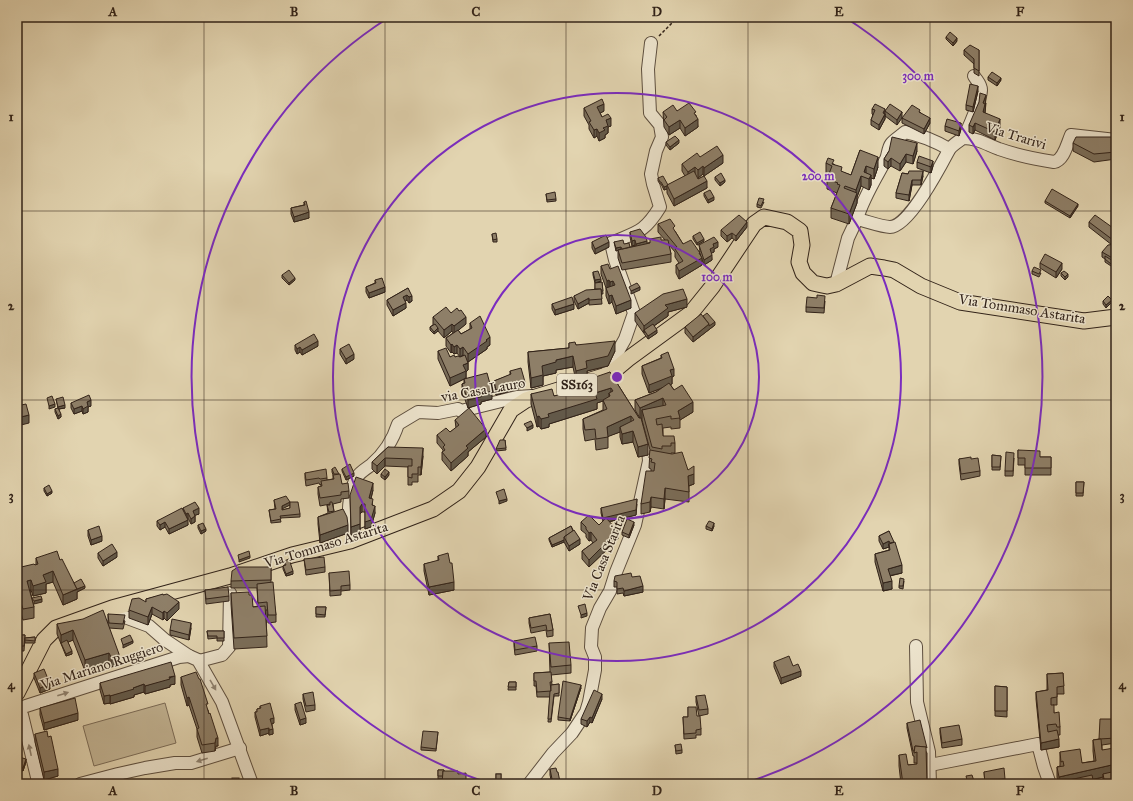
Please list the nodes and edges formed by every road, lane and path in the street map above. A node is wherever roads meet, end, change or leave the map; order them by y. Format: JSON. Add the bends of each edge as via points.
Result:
{"nodes":[{"id":1,"x":678,"y":17,"type":"edge"},
{"id":2,"x":651,"y":43,"type":"joint"},
{"id":3,"x":974,"y":76,"type":"dead end"},
{"id":4,"x":963,"y":138,"type":"junction"},
{"id":5,"x":1116,"y":140,"type":"edge"},
{"id":6,"x":949,"y":148,"type":"junction"},
{"id":7,"x":857,"y":219,"type":"junction"},
{"id":8,"x":836,"y":284,"type":"junction"},
{"id":9,"x":1116,"y":317,"type":"edge"},
{"id":10,"x":612,"y":380,"type":"junction"},
{"id":11,"x":542,"y":395,"type":"junction"},
{"id":12,"x":641,"y":425,"type":"edge"},
{"id":13,"x":350,"y":541,"type":"junction"},
{"id":14,"x":230,"y":592,"type":"edge"},
{"id":15,"x":69,"y":623,"type":"junction"},
{"id":16,"x":916,"y":646,"type":"dead end"},
{"id":17,"x":194,"y":659,"type":"junction"},
{"id":18,"x":19,"y":681,"type":"edge"},
{"id":19,"x":21,"y":709,"type":"edge"},
{"id":20,"x":240,"y":748,"type":"junction"},
{"id":21,"x":930,"y":765,"type":"junction"},
{"id":22,"x":1116,"y":776,"type":"edge"},
{"id":23,"x":40,"y":784,"type":"edge"},
{"id":24,"x":80,"y":784,"type":"edge"},
{"id":25,"x":252,"y":784,"type":"edge"},
{"id":26,"x":529,"y":784,"type":"edge"},
{"id":27,"x":930,"y":784,"type":"edge"},
{"id":28,"x":1050,"y":784,"type":"edge"},
{"id":29,"x":1080,"y":784,"type":"edge"}],
"edges":[{"from":1,"to":2,"type":"path"},
{"from":2,"to":10,"type":"street","via":[[648,68],[650,113],[660,125],[662,137],[651,174],[660,207],[651,222],[640,232],[611,243],[634,313],[625,339],[608,366]]},
{"from":3,"to":4,"type":"street","name":"Via Trarivi","via":[[980,84],[981,91]]},
{"from":4,"to":5,"type":"street","name":"Via Trarivi","via":[[975,139],[1023,156],[1054,162],[1062,156],[1071,135]]},
{"from":4,"to":6,"type":"street","name":"Via Trarivi"},
{"from":6,"to":7,"type":"street","via":[[936,175],[910,213],[901,221],[891,227]]},
{"from":6,"to":7,"type":"street","via":[[923,136],[905,132],[890,145],[887,158],[879,169]]},
{"from":7,"to":8,"type":"street","via":[[848,238]]},
{"from":8,"to":9,"type":"main road","name":"Via Tommaso Astarita","number":"SS163","via":[[870,266],[894,270],[921,286],[960,302],[1084,321]]},
{"from":8,"to":10,"type":"main road","name":"Via Tommaso Astarita","number":"SS163","via":[[827,286],[813,283],[803,273],[799,262],[802,245],[800,231],[787,222],[764,218],[754,224],[712,287],[691,313],[639,350]]},
{"from":10,"to":11,"type":"main road","name":"Via Tommaso Astarita","number":"SS163"},
{"from":11,"to":13,"type":"main road","name":"Via Tommaso Astarita","number":"SS163","via":[[526,400],[511,410],[478,467],[459,491],[433,509]]},
{"from":11,"to":13,"type":"street","name":"via Casa Lauro","via":[[517,397],[461,411],[458,409],[438,413],[418,412],[398,424],[394,437],[386,449],[358,476],[353,487],[349,502]]},
{"from":12,"to":26,"type":"street","name":"Via Casa Starita","via":[[648,449],[647,472],[635,525],[610,591],[592,628],[595,670],[586,712],[572,733]]},
{"from":13,"to":15,"type":"main road","name":"Via Tommaso Astarita","number":"SS163","via":[[112,608]]},
{"from":14,"to":17,"type":"street","via":[[229,647],[222,655]]},
{"from":15,"to":17,"type":"street","via":[[70,627],[106,614],[122,616],[149,626]]},
{"from":15,"to":18,"type":"main road","name":"Via Tommaso Astarita","number":"SS163","via":[[56,628],[44,640]]},
{"from":16,"to":21,"type":"street","via":[[918,702]]},
{"from":19,"to":17,"type":"street","name":"Via Mariano Ruggiero","one_way":true,"via":[[179,657]]},
{"from":17,"to":20,"type":"street","one_way":true,"via":[[222,702]]},
{"from":23,"to":19,"type":"street","name":"Via Mariano Ruggiero","one_way":true},
{"from":20,"to":24,"type":"street","one_way":true,"via":[[192,763],[145,768]]},
{"from":20,"to":25,"type":"street"},
{"from":21,"to":27,"type":"street"},
{"from":21,"to":28,"type":"street","via":[[1038,744]]},
{"from":22,"to":29,"type":"street"}]}
